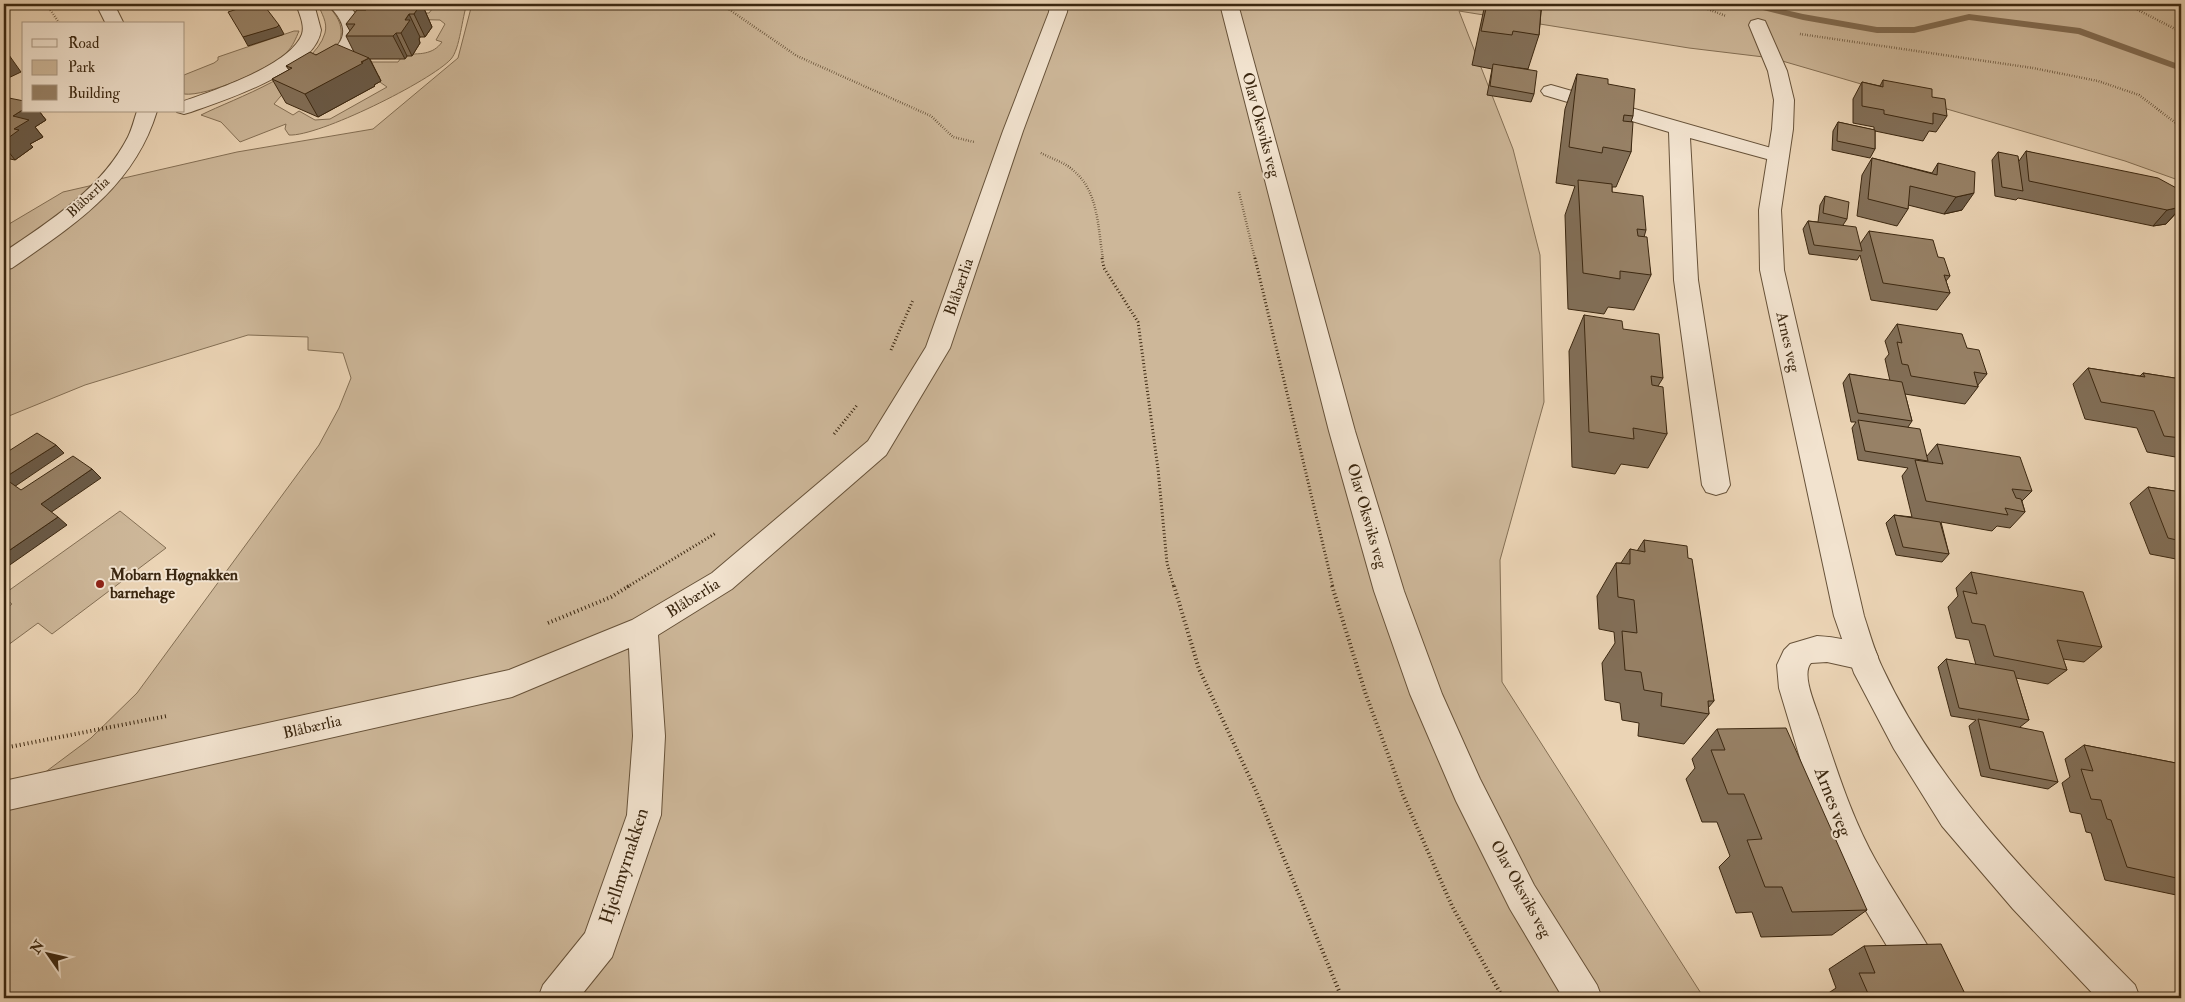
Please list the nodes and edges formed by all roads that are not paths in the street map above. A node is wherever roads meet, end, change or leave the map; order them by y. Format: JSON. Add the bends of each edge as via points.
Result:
{"nodes":[{"id":1,"x":105,"y":4,"type":"edge"},
{"id":2,"x":305,"y":4,"type":"edge"},
{"id":3,"x":337,"y":4,"type":"edge"},
{"id":4,"x":1059,"y":4,"type":"edge"},
{"id":5,"x":1228,"y":4,"type":"edge"},
{"id":6,"x":114,"y":22,"type":"edge"},
{"id":7,"x":1758,"y":26,"type":"road end"},
{"id":8,"x":300,"y":86,"type":"edge"},
{"id":9,"x":1550,"y":91,"type":"dead end"},
{"id":10,"x":185,"y":108,"type":"edge"},
{"id":11,"x":170,"y":112,"type":"edge"},
{"id":12,"x":146,"y":117,"type":"edge"},
{"id":13,"x":1679,"y":129,"type":"junction"},
{"id":14,"x":1778,"y":156,"type":"junction"},
{"id":15,"x":4,"y":263,"type":"edge"},
{"id":16,"x":1716,"y":485,"type":"dead end"},
{"id":17,"x":643,"y":629,"type":"junction"},
{"id":18,"x":1864,"y":657,"type":"junction"},
{"id":19,"x":4,"y":796,"type":"edge"},
{"id":20,"x":556,"y":998,"type":"edge"},
{"id":21,"x":1584,"y":998,"type":"edge"},
{"id":22,"x":1938,"y":998,"type":"edge"},
{"id":23,"x":2122,"y":998,"type":"edge"}],
"edges":[{"from":1,"to":6,"type":"street"},
{"from":2,"to":10,"type":"street","via":[[311,34],[296,57],[252,82]]},
{"from":3,"to":8,"type":"street","via":[[347,15],[352,28],[349,41],[337,60]]},
{"from":4,"to":17,"type":"street","name":"Blåbærlia","via":[[938,348],[877,448],[722,581]]},
{"from":5,"to":21,"type":"street","name":"Olav Oksviks veg","via":[[1342,431],[1389,591],[1426,694],[1468,790],[1522,897]]},
{"from":7,"to":14,"type":"street","name":"Arnes veg","via":[[1782,88]]},
{"from":9,"to":13,"type":"street"},
{"from":11,"to":12,"type":"street"},
{"from":12,"to":15,"type":"street","name":"Blåbærlia","via":[[130,153],[101,188],[56,226]]},
{"from":13,"to":14,"type":"street"},
{"from":13,"to":16,"type":"street","via":[[1686,280]]},
{"from":14,"to":18,"type":"street","name":"Arnes veg","via":[[1768,232],[1772,270],[1849,616]]},
{"from":17,"to":19,"type":"street","name":"Blåbærlia","via":[[512,683]]},
{"from":17,"to":20,"type":"street","name":"Hjellmyrnakken","via":[[649,736],[644,814],[598,944]]},
{"from":18,"to":22,"type":"street","name":"Arnes veg","via":[[1836,650],[1804,652],[1796,658],[1792,668],[1794,688],[1842,830]]},
{"from":18,"to":23,"type":"street","name":"Arnes veg","via":[[1869,673],[1905,739],[1954,815],[2025,897]]}]}
